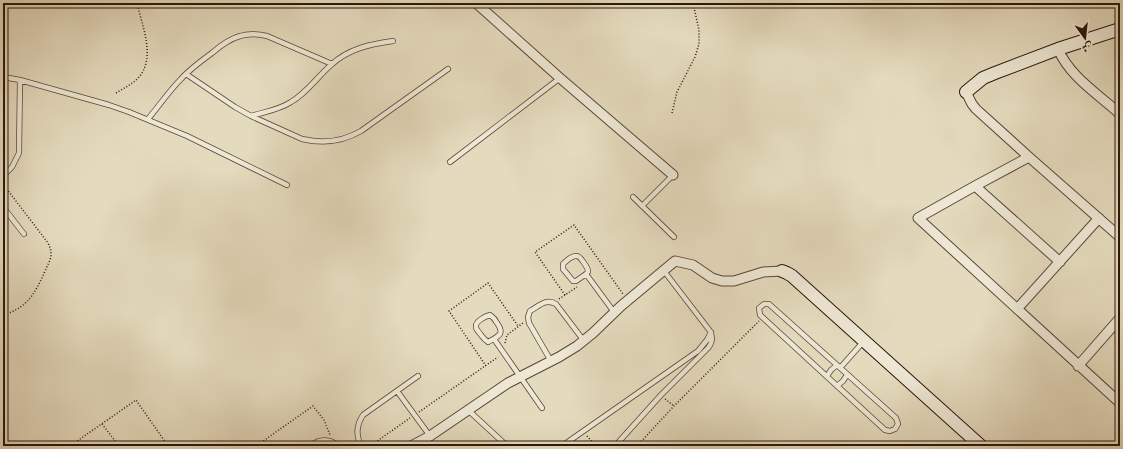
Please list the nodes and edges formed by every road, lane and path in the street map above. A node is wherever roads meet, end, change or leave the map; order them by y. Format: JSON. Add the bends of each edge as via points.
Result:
{"nodes":[{"id":1,"x":137,"y":3,"type":"edge"},
{"id":2,"x":476,"y":3,"type":"edge"},
{"id":3,"x":693,"y":3,"type":"edge"},
{"id":4,"x":1120,"y":29,"type":"edge"},
{"id":5,"x":393,"y":41,"type":"dead end"},
{"id":6,"x":1058,"y":49,"type":"junction"},
{"id":7,"x":332,"y":64,"type":"junction"},
{"id":8,"x":448,"y":69,"type":"dead end"},
{"id":9,"x":186,"y":74,"type":"junction"},
{"id":10,"x":3,"y":76,"type":"edge"},
{"id":11,"x":560,"y":78,"type":"junction"},
{"id":12,"x":20,"y":80,"type":"junction"},
{"id":13,"x":966,"y":92,"type":"joint"},
{"id":14,"x":116,"y":93,"type":"dead end"},
{"id":15,"x":672,"y":113,"type":"dead end"},
{"id":16,"x":1120,"y":114,"type":"edge"},
{"id":17,"x":250,"y":116,"type":"junction"},
{"id":18,"x":148,"y":119,"type":"junction"},
{"id":19,"x":1029,"y":157,"type":"junction"},
{"id":20,"x":450,"y":162,"type":"dead end"},
{"id":21,"x":673,"y":175,"type":"joint"},
{"id":22,"x":3,"y":176,"type":"edge"},
{"id":23,"x":3,"y":184,"type":"edge"},
{"id":24,"x":287,"y":184,"type":"dead end"},
{"id":25,"x":975,"y":186,"type":"junction"},
{"id":26,"x":633,"y":197,"type":"dead end"},
{"id":27,"x":642,"y":206,"type":"junction"},
{"id":28,"x":3,"y":208,"type":"edge"},
{"id":29,"x":1099,"y":218,"type":"junction"},
{"id":30,"x":24,"y":234,"type":"dead end"},
{"id":31,"x":674,"y":237,"type":"dead end"},
{"id":32,"x":1120,"y":237,"type":"edge"},
{"id":33,"x":1060,"y":262,"type":"junction"},
{"id":34,"x":664,"y":271,"type":"junction"},
{"id":35,"x":782,"y":271,"type":"joint"},
{"id":36,"x":588,"y":277,"type":"junction"},
{"id":37,"x":554,"y":303,"type":"junction"},
{"id":38,"x":1017,"y":309,"type":"junction"},
{"id":39,"x":614,"y":312,"type":"junction"},
{"id":40,"x":3,"y":315,"type":"edge"},
{"id":41,"x":763,"y":317,"type":"junction"},
{"id":42,"x":1120,"y":318,"type":"edge"},
{"id":43,"x":528,"y":320,"type":"junction"},
{"id":44,"x":711,"y":332,"type":"junction"},
{"id":45,"x":494,"y":339,"type":"junction"},
{"id":46,"x":864,"y":340,"type":"junction"},
{"id":47,"x":584,"y":341,"type":"junction"},
{"id":48,"x":504,"y":354,"type":"junction"},
{"id":49,"x":552,"y":361,"type":"junction"},
{"id":50,"x":1078,"y":366,"type":"junction"},
{"id":51,"x":838,"y":367,"type":"junction"},
{"id":52,"x":847,"y":375,"type":"junction"},
{"id":53,"x":418,"y":376,"type":"dead end"},
{"id":54,"x":520,"y":376,"type":"junction"},
{"id":55,"x":827,"y":376,"type":"junction"},
{"id":56,"x":837,"y":386,"type":"junction"},
{"id":57,"x":397,"y":391,"type":"junction"},
{"id":58,"x":661,"y":396,"type":"junction"},
{"id":59,"x":1120,"y":403,"type":"edge"},
{"id":60,"x":674,"y":406,"type":"junction"},
{"id":61,"x":542,"y":408,"type":"dead end"},
{"id":62,"x":468,"y":410,"type":"junction"},
{"id":63,"x":414,"y":415,"type":"junction"},
{"id":64,"x":102,"y":424,"type":"junction"},
{"id":65,"x":583,"y":431,"type":"junction"},
{"id":66,"x":430,"y":436,"type":"junction"},
{"id":67,"x":116,"y":442,"type":"dead end"},
{"id":68,"x":333,"y":442,"type":"junction"},
{"id":69,"x":70,"y":446,"type":"edge"},
{"id":70,"x":168,"y":446,"type":"edge"},
{"id":71,"x":256,"y":446,"type":"edge"},
{"id":72,"x":310,"y":446,"type":"edge"},
{"id":73,"x":339,"y":446,"type":"edge"},
{"id":74,"x":361,"y":446,"type":"edge"},
{"id":75,"x":370,"y":446,"type":"edge"},
{"id":76,"x":411,"y":446,"type":"edge"},
{"id":77,"x":507,"y":446,"type":"edge"},
{"id":78,"x":562,"y":446,"type":"edge"},
{"id":79,"x":596,"y":446,"type":"edge"},
{"id":80,"x":615,"y":446,"type":"edge"},
{"id":81,"x":637,"y":446,"type":"edge"},
{"id":82,"x":981,"y":446,"type":"edge"}],
"edges":[{"from":1,"to":14,"type":"path","via":[[148,58],[146,66],[137,78]]},
{"from":2,"to":11,"type":"street"},
{"from":3,"to":15,"type":"path","via":[[700,37],[698,51],[677,92]]},
{"from":4,"to":6,"type":"street"},
{"from":5,"to":7,"type":"lane","via":[[353,50]]},
{"from":6,"to":13,"type":"street","via":[[989,75]]},
{"from":6,"to":16,"type":"street","via":[[1075,75]]},
{"from":7,"to":9,"type":"lane","via":[[267,36],[248,34],[230,40]]},
{"from":7,"to":17,"type":"lane","via":[[290,103]]},
{"from":8,"to":17,"type":"lane","via":[[361,131],[340,140],[317,142],[302,139]]},
{"from":9,"to":17,"type":"lane"},
{"from":9,"to":18,"type":"lane"},
{"from":10,"to":12,"type":"lane"},
{"from":11,"to":20,"type":"lane"},
{"from":11,"to":21,"type":"street"},
{"from":12,"to":18,"type":"lane","via":[[109,104]]},
{"from":12,"to":22,"type":"lane","via":[[19,153],[12,167]]},
{"from":13,"to":19,"type":"street","via":[[976,109]]},
{"from":18,"to":24,"type":"lane"},
{"from":19,"to":25,"type":"street"},
{"from":19,"to":29,"type":"street"},
{"from":21,"to":27,"type":"lane"},
{"from":23,"to":40,"type":"path","via":[[48,244],[51,256],[29,299],[16,310]]},
{"from":25,"to":33,"type":"street"},
{"from":25,"to":38,"type":"street","via":[[918,218]]},
{"from":26,"to":27,"type":"lane"},
{"from":27,"to":31,"type":"lane"},
{"from":28,"to":30,"type":"lane"},
{"from":29,"to":32,"type":"street"},
{"from":29,"to":33,"type":"street"},
{"from":33,"to":38,"type":"street"},
{"from":34,"to":35,"type":"street","via":[[676,262],[681,262],[722,281],[763,272]]},
{"from":34,"to":39,"type":"street"},
{"from":34,"to":44,"type":"lane"},
{"from":35,"to":46,"type":"street","via":[[788,272]]},
{"from":36,"to":36,"type":"lane","via":[[588,269],[578,256],[563,264],[563,269],[573,281]]},
{"from":36,"to":37,"type":"path"},
{"from":36,"to":39,"type":"lane"},
{"from":37,"to":43,"type":"lane","via":[[547,301],[530,311]]},
{"from":37,"to":47,"type":"lane"},
{"from":38,"to":50,"type":"street"},
{"from":39,"to":47,"type":"street"},
{"from":41,"to":51,"type":"lane","via":[[759,313],[759,308],[769,304]]},
{"from":41,"to":55,"type":"lane"},
{"from":41,"to":60,"type":"path"},
{"from":42,"to":50,"type":"street"},
{"from":43,"to":48,"type":"path","via":[[507,335],[505,344],[508,351]]},
{"from":43,"to":49,"type":"lane"},
{"from":44,"to":58,"type":"lane","via":[[710,345]]},
{"from":44,"to":65,"type":"lane","via":[[698,350]]},
{"from":45,"to":45,"type":"lane","via":[[501,333],[501,328],[492,316],[487,316],[477,323],[476,327],[486,341]]},
{"from":45,"to":48,"type":"lane"},
{"from":46,"to":51,"type":"lane"},
{"from":46,"to":82,"type":"street"},
{"from":47,"to":49,"type":"street"},
{"from":48,"to":54,"type":"lane"},
{"from":48,"to":63,"type":"path"},
{"from":49,"to":54,"type":"street"},
{"from":50,"to":59,"type":"street"},
{"from":51,"to":52,"type":"lane"},
{"from":51,"to":55,"type":"lane","via":[[831,370]]},
{"from":52,"to":56,"type":"lane"},
{"from":52,"to":56,"type":"lane","via":[[896,418],[896,429],[885,430]]},
{"from":53,"to":57,"type":"lane"},
{"from":54,"to":61,"type":"lane"},
{"from":54,"to":62,"type":"street"},
{"from":55,"to":56,"type":"lane"},
{"from":57,"to":63,"type":"lane"},
{"from":57,"to":74,"type":"lane","via":[[363,415],[357,428]]},
{"from":58,"to":60,"type":"path"},
{"from":58,"to":80,"type":"lane"},
{"from":60,"to":81,"type":"path"},
{"from":62,"to":66,"type":"street"},
{"from":62,"to":77,"type":"lane"},
{"from":63,"to":66,"type":"lane"},
{"from":63,"to":75,"type":"path"},
{"from":64,"to":67,"type":"path"},
{"from":64,"to":69,"type":"path"},
{"from":64,"to":70,"type":"path","via":[[136,400]]},
{"from":65,"to":78,"type":"lane"},
{"from":65,"to":79,"type":"path"},
{"from":66,"to":76,"type":"street"},
{"from":68,"to":71,"type":"path","via":[[324,420],[313,406]]},
{"from":68,"to":72,"type":"lane","via":[[320,440]]},
{"from":68,"to":73,"type":"lane"}]}
